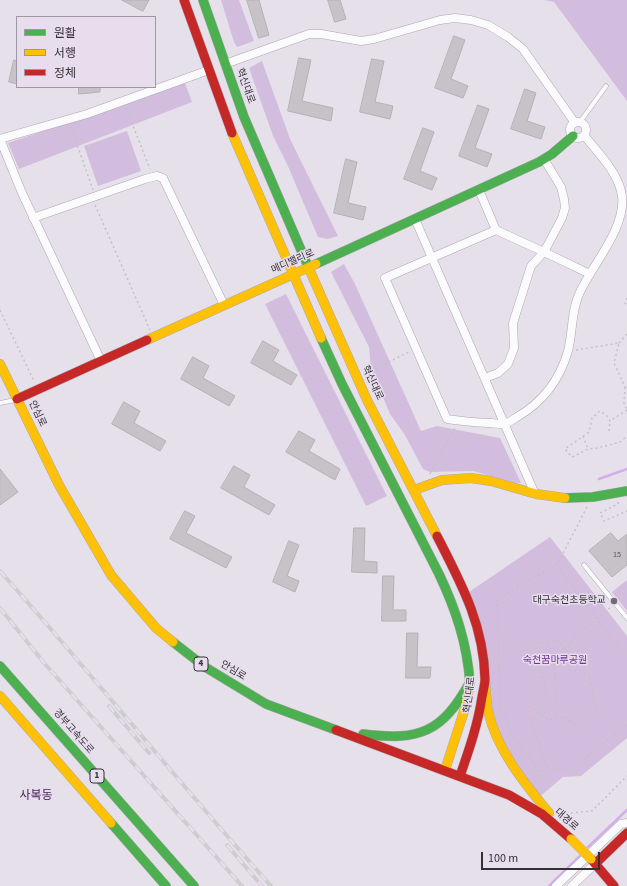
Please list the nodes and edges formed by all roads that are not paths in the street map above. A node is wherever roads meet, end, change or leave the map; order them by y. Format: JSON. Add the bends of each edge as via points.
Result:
{"nodes":[{"id":1,"x":184,"y":0,"type":"edge"},
{"id":2,"x":203,"y":0,"type":"edge"},
{"id":3,"x":225,"y":64,"type":"junction"},
{"id":4,"x":209,"y":70,"type":"junction"},
{"id":5,"x":606,"y":86,"type":"dead end"},
{"id":6,"x":578,"y":123,"type":"junction"},
{"id":7,"x":584,"y":135,"type":"junction"},
{"id":8,"x":573,"y":136,"type":"junction"},
{"id":9,"x":0,"y":139,"type":"edge"},
{"id":10,"x":3,"y":153,"type":"edge"},
{"id":11,"x":544,"y":159,"type":"junction"},
{"id":12,"x":624,"y":189,"type":"edge"},
{"id":13,"x":479,"y":190,"type":"junction"},
{"id":14,"x":33,"y":218,"type":"junction"},
{"id":15,"x":415,"y":219,"type":"junction"},
{"id":16,"x":496,"y":230,"type":"junction"},
{"id":17,"x":544,"y":252,"type":"junction"},
{"id":18,"x":432,"y":257,"type":"junction"},
{"id":19,"x":308,"y":268,"type":"junction"},
{"id":20,"x":293,"y":274,"type":"junction"},
{"id":21,"x":590,"y":274,"type":"junction"},
{"id":22,"x":224,"y":305,"type":"junction"},
{"id":23,"x":101,"y":361,"type":"junction"},
{"id":24,"x":0,"y":364,"type":"edge"},
{"id":25,"x":484,"y":378,"type":"junction"},
{"id":26,"x":17,"y":399,"type":"junction"},
{"id":27,"x":0,"y":403,"type":"edge"},
{"id":28,"x":505,"y":424,"type":"junction"},
{"id":29,"x":414,"y":490,"type":"junction"},
{"id":30,"x":627,"y":491,"type":"edge"},
{"id":31,"x":536,"y":494,"type":"junction"},
{"id":32,"x":584,"y":565,"type":"dead end"},
{"id":33,"x":627,"y":618,"type":"edge"},
{"id":34,"x":0,"y":666,"type":"edge"},
{"id":35,"x":485,"y":680,"type":"junction"},
{"id":36,"x":470,"y":682,"type":"junction"},
{"id":37,"x":0,"y":696,"type":"edge"},
{"id":38,"x":336,"y":729,"type":"junction"},
{"id":39,"x":445,"y":770,"type":"junction"},
{"id":40,"x":460,"y":776,"type":"junction"},
{"id":41,"x":535,"y":809,"type":"joint"},
{"id":42,"x":627,"y":823,"type":"edge"},
{"id":43,"x":562,"y":830,"type":"junction"},
{"id":44,"x":627,"y":833,"type":"edge"},
{"id":45,"x":594,"y":861,"type":"junction"},
{"id":46,"x":166,"y":886,"type":"edge"},
{"id":47,"x":194,"y":886,"type":"edge"},
{"id":48,"x":556,"y":886,"type":"edge"},
{"id":49,"x":572,"y":886,"type":"edge"},
{"id":50,"x":614,"y":886,"type":"edge"}],
"edges":[{"from":1,"to":4,"type":"main road"},
{"from":2,"to":3,"type":"main road","name":"혁신대로"},
{"from":3,"to":6,"type":"street","via":[[309,34],[361,41],[440,20],[470,20],[488,25],[522,49]]},
{"from":3,"to":19,"type":"main road","name":"혁신대로","via":[[244,117]]},
{"from":4,"to":9,"type":"street","via":[[69,120]]},
{"from":4,"to":20,"type":"main road","via":[[234,137]]},
{"from":5,"to":6,"type":"lane"},
{"from":6,"to":7,"type":"street","via":[[586,128]]},
{"from":6,"to":8,"type":"street","via":[[570,129]]},
{"from":7,"to":8,"type":"street","via":[[577,138]]},
{"from":7,"to":12,"type":"street"},
{"from":8,"to":11,"type":"main road","name":"메디밸리로"},
{"from":9,"to":10,"type":"street"},
{"from":10,"to":14,"type":"street"},
{"from":11,"to":13,"type":"main road","name":"메디밸리로"},
{"from":11,"to":17,"type":"street","via":[[561,187],[565,208]]},
{"from":12,"to":21,"type":"street","via":[[622,214]]},
{"from":13,"to":15,"type":"main road","name":"메디밸리로"},
{"from":13,"to":16,"type":"street"},
{"from":14,"to":22,"type":"street","via":[[153,177],[163,178]]},
{"from":14,"to":23,"type":"street"},
{"from":15,"to":18,"type":"street"},
{"from":15,"to":19,"type":"main road","name":"메디밸리로"},
{"from":16,"to":17,"type":"street"},
{"from":16,"to":18,"type":"street"},
{"from":17,"to":21,"type":"street"},
{"from":17,"to":25,"type":"street","via":[[531,266],[513,323],[514,348],[508,364],[498,373]]},
{"from":18,"to":25,"type":"street"},
{"from":18,"to":28,"type":"street","via":[[385,278],[416,349],[447,419]]},
{"from":19,"to":20,"type":"main road","name":"메디밸리로"},
{"from":19,"to":29,"type":"main road","name":"혁신대로","via":[[357,377]]},
{"from":20,"to":22,"type":"main road","name":"메디밸리로"},
{"from":20,"to":36,"type":"main road","via":[[342,384],[452,602],[465,645]]},
{"from":21,"to":28,"type":"street","via":[[579,292],[568,351],[558,377],[535,405]]},
{"from":22,"to":23,"type":"main road","name":"메디밸리로"},
{"from":23,"to":26,"type":"main road","name":"메디밸리로"},
{"from":24,"to":26,"type":"main road","name":"안심로","number":"4"},
{"from":25,"to":28,"type":"street"},
{"from":26,"to":27,"type":"lane","name":"안심로"},
{"from":26,"to":38,"type":"main road","name":"안심로","number":"4","via":[[59,485],[111,575],[156,628],[206,667],[266,704]]},
{"from":28,"to":31,"type":"street"},
{"from":29,"to":31,"type":"main road","via":[[452,478],[473,478]]},
{"from":29,"to":35,"type":"main road","name":"혁신대로","via":[[472,608],[482,652]]},
{"from":30,"to":31,"type":"main road","via":[[592,499]]},
{"from":32,"to":33,"type":"lane"},
{"from":34,"to":47,"type":"main road","name":"경부고속도로","number":"1"},
{"from":35,"to":40,"type":"main road","name":"혁신대로","via":[[478,718]]},
{"from":35,"to":43,"type":"main road","via":[[488,712],[503,750],[528,788]]},
{"from":36,"to":38,"type":"main road","via":[[452,712],[423,733],[390,737]]},
{"from":36,"to":39,"type":"main road","via":[[466,705]]},
{"from":37,"to":46,"type":"main road","number":"1"},
{"from":38,"to":39,"type":"main road","name":"안심로","number":"4"},
{"from":39,"to":40,"type":"main road","name":"안심로","number":"4"},
{"from":40,"to":41,"type":"main road","name":"안심로","number":"4","via":[[509,795]]},
{"from":41,"to":43,"type":"main road","name":"대경로","number":"4"},
{"from":42,"to":48,"type":"street","via":[[621,824]]},
{"from":43,"to":45,"type":"main road","name":"대경로","number":"4","bridge":true},
{"from":44,"to":45,"type":"main road"},
{"from":45,"to":49,"type":"street"},
{"from":45,"to":50,"type":"main road","name":"대경로","number":"4"}]}
